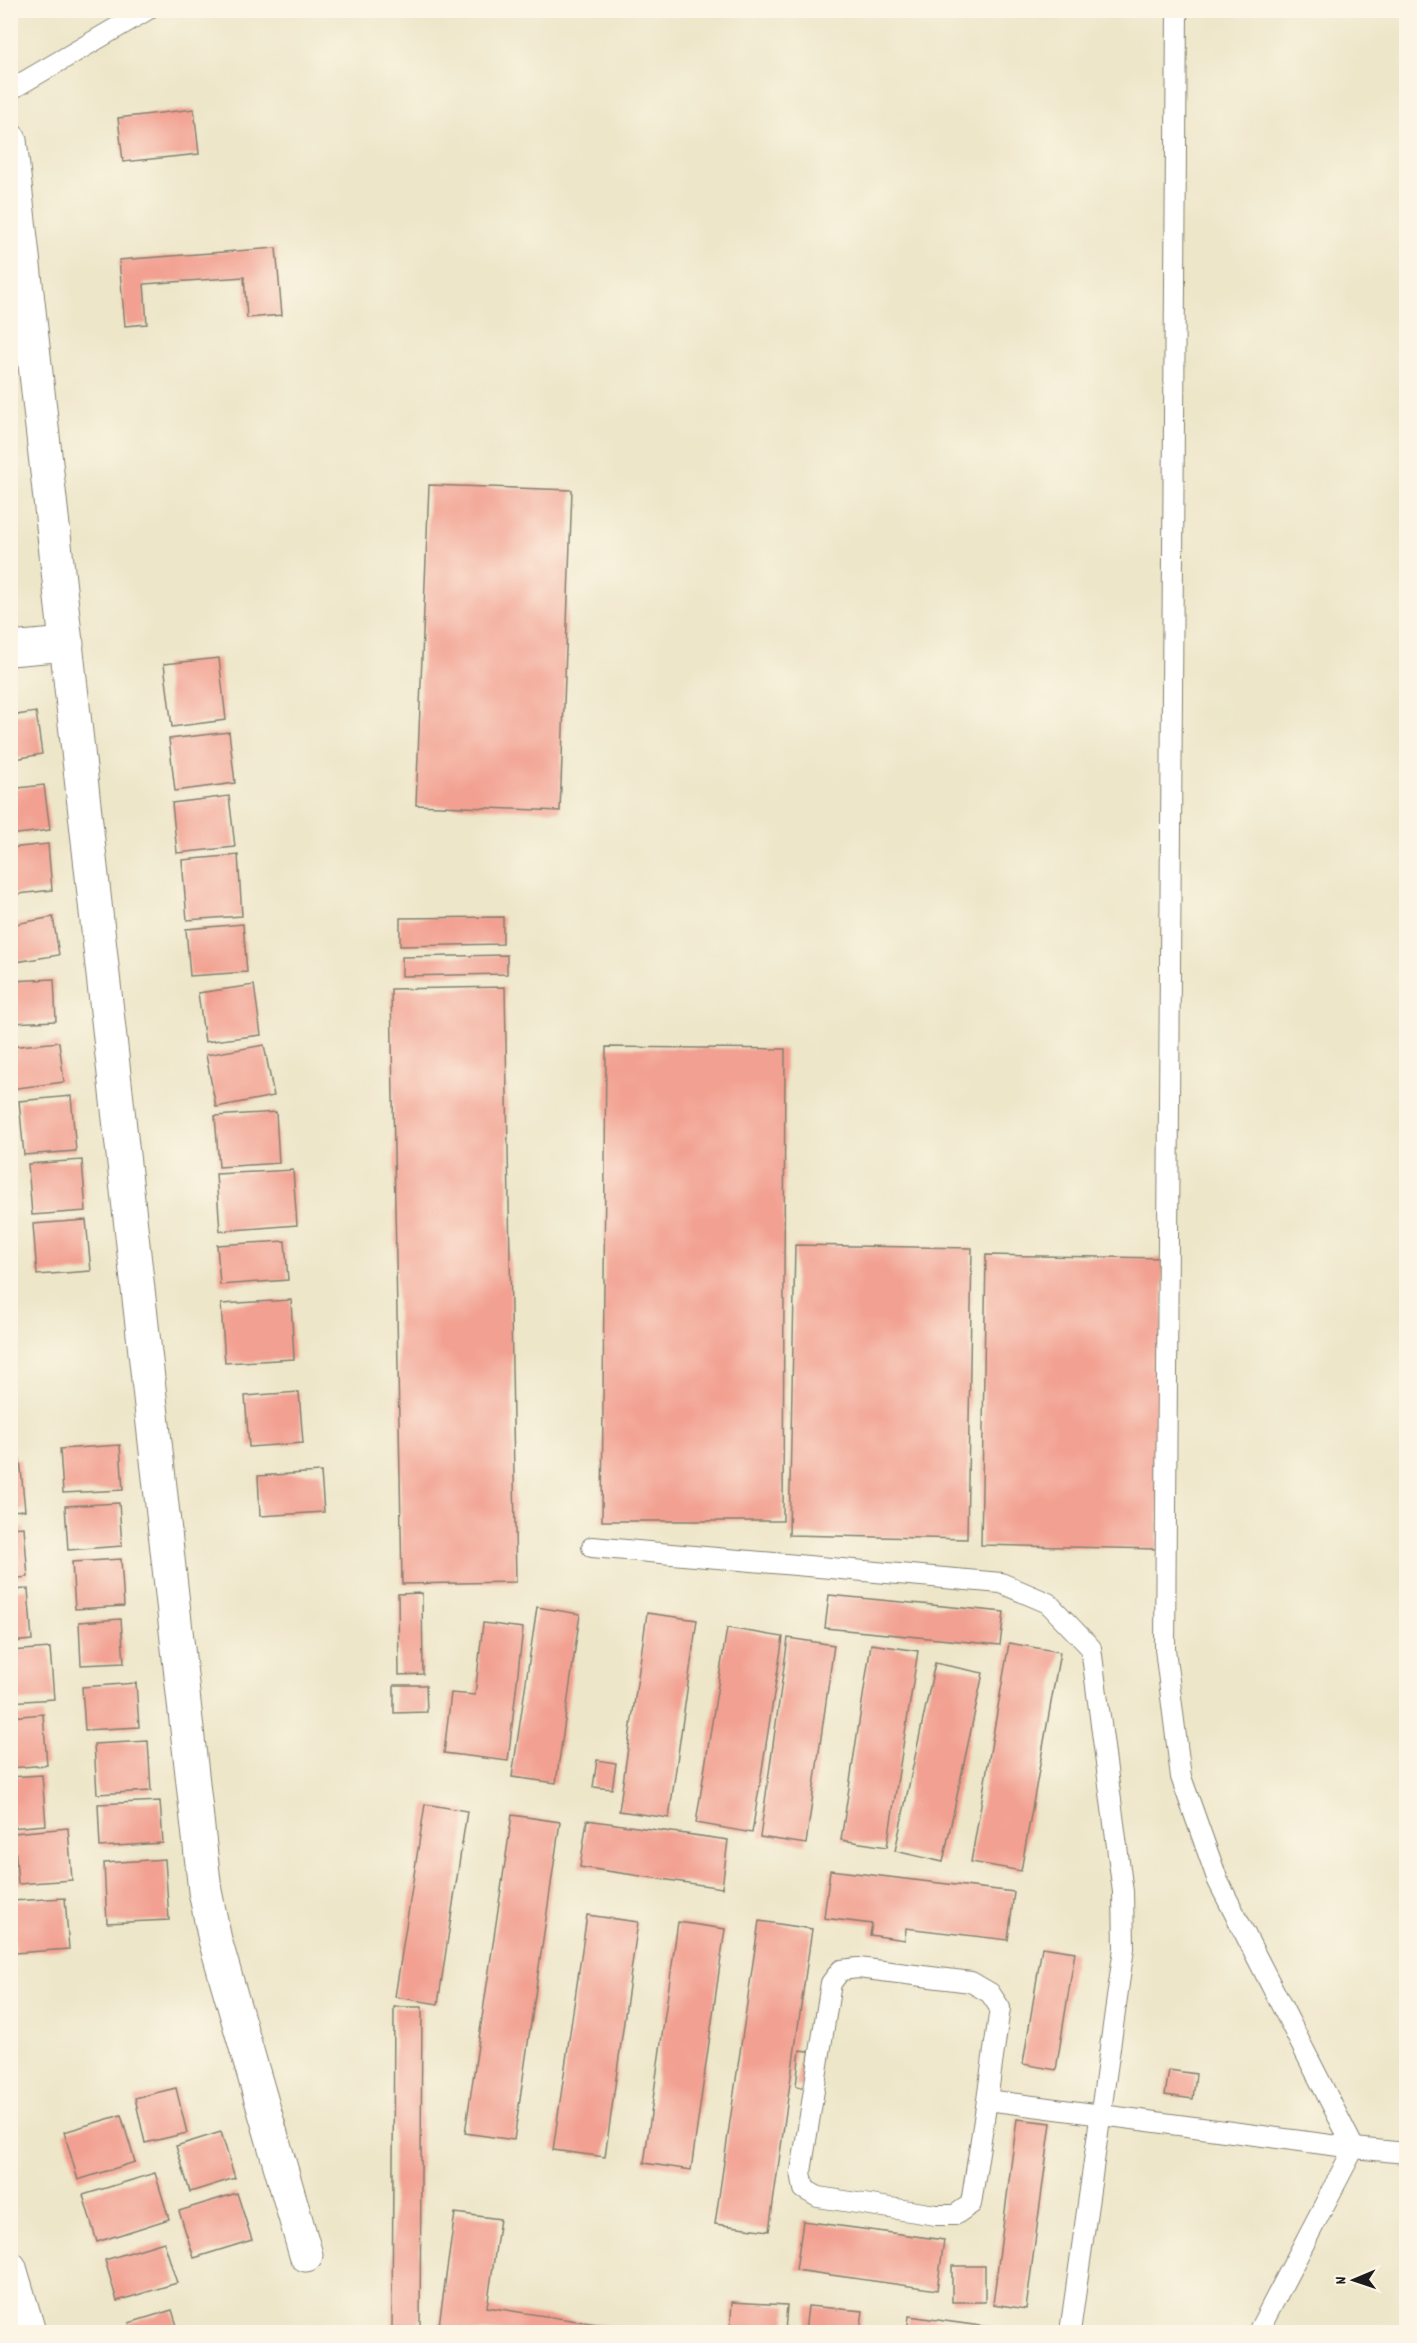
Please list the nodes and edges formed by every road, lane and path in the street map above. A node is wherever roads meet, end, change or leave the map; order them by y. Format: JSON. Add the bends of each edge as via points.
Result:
{"nodes":[{"id":1,"x":147,"y":10,"type":"edge"},
{"id":2,"x":1177,"y":10,"type":"edge"},
{"id":3,"x":10,"y":90,"type":"edge"},
{"id":4,"x":10,"y":140,"type":"edge"},
{"id":5,"x":67,"y":644,"type":"junction"},
{"id":6,"x":10,"y":649,"type":"edge"},
{"id":7,"x":592,"y":1547,"type":"dead end"},
{"id":8,"x":987,"y":2100,"type":"junction"},
{"id":9,"x":1101,"y":2114,"type":"junction"},
{"id":10,"x":1353,"y":2148,"type":"junction"},
{"id":11,"x":1407,"y":2153,"type":"edge"},
{"id":12,"x":306,"y":2255,"type":"dead end"},
{"id":13,"x":10,"y":2268,"type":"edge"},
{"id":14,"x":29,"y":2332,"type":"edge"},
{"id":15,"x":1071,"y":2332,"type":"edge"},
{"id":16,"x":1258,"y":2332,"type":"edge"}],
"edges":[{"from":1,"to":3,"type":"lane"},
{"from":2,"to":10,"type":"lane","via":[[1165,1649],[1181,1777],[1218,1881]]},
{"from":4,"to":5,"type":"street"},
{"from":5,"to":6,"type":"street"},
{"from":5,"to":12,"type":"street","via":[[205,1892],[215,1940]]},
{"from":7,"to":9,"type":"lane","via":[[1002,1583],[1048,1603],[1091,1648],[1123,1892],[1124,1948]]},
{"from":8,"to":8,"type":"lane","via":[[970,2204],[955,2215],[818,2197],[804,2190],[801,2172],[831,1983],[841,1970],[858,1968],[971,1982],[990,1993],[1000,2008]]},
{"from":8,"to":9,"type":"lane"},
{"from":9,"to":10,"type":"lane"},
{"from":9,"to":15,"type":"lane"},
{"from":10,"to":11,"type":"lane"},
{"from":10,"to":16,"type":"lane"},
{"from":13,"to":14,"type":"street"}]}
